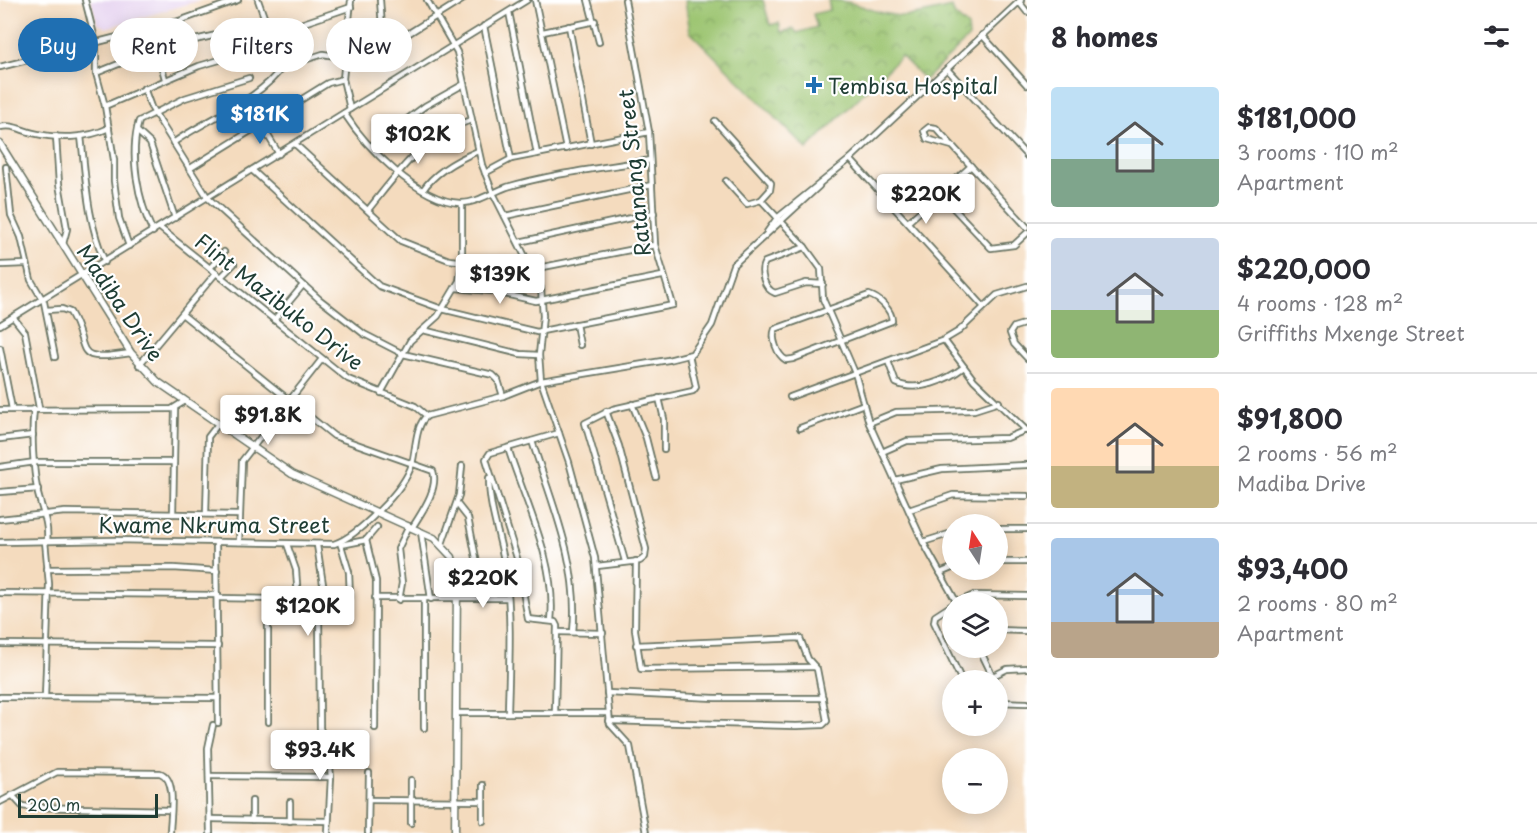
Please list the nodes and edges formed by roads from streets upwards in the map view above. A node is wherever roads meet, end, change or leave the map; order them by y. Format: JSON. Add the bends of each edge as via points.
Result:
{"nodes":[{"id":1,"x":86,"y":0,"type":"edge"},
{"id":2,"x":238,"y":0,"type":"edge"},
{"id":3,"x":258,"y":0,"type":"edge"},
{"id":4,"x":351,"y":0,"type":"edge"},
{"id":5,"x":380,"y":0,"type":"edge"},
{"id":6,"x":427,"y":0,"type":"edge"},
{"id":7,"x":462,"y":0,"type":"edge"},
{"id":8,"x":526,"y":0,"type":"edge"},
{"id":9,"x":535,"y":0,"type":"edge"},
{"id":10,"x":588,"y":0,"type":"edge"},
{"id":11,"x":625,"y":0,"type":"edge"},
{"id":12,"x":1020,"y":1,"type":"edge"},
{"id":13,"x":228,"y":2,"type":"edge"},
{"id":14,"x":351,"y":7,"type":"junction"},
{"id":15,"x":509,"y":12,"type":"junction"},
{"id":16,"x":1027,"y":12,"type":"edge"},
{"id":17,"x":437,"y":16,"type":"junction"},
{"id":18,"x":90,"y":18,"type":"edge"},
{"id":19,"x":182,"y":18,"type":"edge"},
{"id":20,"x":265,"y":18,"type":"edge"},
{"id":21,"x":350,"y":18,"type":"edge"},
{"id":22,"x":381,"y":18,"type":"edge"},
{"id":23,"x":314,"y":19,"type":"edge"},
{"id":24,"x":595,"y":21,"type":"junction"},
{"id":25,"x":484,"y":26,"type":"junction"},
{"id":26,"x":569,"y":26,"type":"junction"},
{"id":27,"x":412,"y":32,"type":"edge"},
{"id":28,"x":543,"y":32,"type":"junction"},
{"id":29,"x":982,"y":35,"type":"junction"},
{"id":30,"x":599,"y":42,"type":"dead end"},
{"id":31,"x":454,"y":46,"type":"junction"},
{"id":32,"x":18,"y":62,"type":"edge"},
{"id":33,"x":210,"y":65,"type":"edge"},
{"id":34,"x":0,"y":67,"type":"edge"},
{"id":35,"x":110,"y":68,"type":"edge"},
{"id":36,"x":947,"y":69,"type":"junction"},
{"id":37,"x":163,"y":72,"type":"edge"},
{"id":38,"x":279,"y":72,"type":"edge"},
{"id":39,"x":344,"y":72,"type":"edge"},
{"id":40,"x":96,"y":74,"type":"joint"},
{"id":41,"x":249,"y":78,"type":"dead end"},
{"id":42,"x":343,"y":79,"type":"junction"},
{"id":43,"x":165,"y":80,"type":"junction"},
{"id":44,"x":464,"y":84,"type":"junction"},
{"id":45,"x":1027,"y":85,"type":"edge"},
{"id":46,"x":144,"y":88,"type":"junction"},
{"id":47,"x":105,"y":106,"type":"junction"},
{"id":48,"x":350,"y":109,"type":"junction"},
{"id":49,"x":344,"y":113,"type":"junction"},
{"id":50,"x":157,"y":114,"type":"junction"},
{"id":51,"x":471,"y":120,"type":"junction"},
{"id":52,"x":715,"y":121,"type":"dead end"},
{"id":53,"x":261,"y":124,"type":"junction"},
{"id":54,"x":0,"y":127,"type":"edge"},
{"id":55,"x":109,"y":128,"type":"junction"},
{"id":56,"x":138,"y":132,"type":"junction"},
{"id":57,"x":649,"y":132,"type":"junction"},
{"id":58,"x":56,"y":136,"type":"junction"},
{"id":59,"x":81,"y":136,"type":"junction"},
{"id":60,"x":173,"y":142,"type":"junction"},
{"id":61,"x":0,"y":144,"type":"edge"},
{"id":62,"x":295,"y":144,"type":"junction"},
{"id":63,"x":591,"y":144,"type":"junction"},
{"id":64,"x":370,"y":146,"type":"junction"},
{"id":65,"x":952,"y":146,"type":"junction"},
{"id":66,"x":566,"y":149,"type":"junction"},
{"id":67,"x":478,"y":151,"type":"junction"},
{"id":68,"x":279,"y":154,"type":"junction"},
{"id":69,"x":537,"y":154,"type":"junction"},
{"id":70,"x":1027,"y":156,"type":"edge"},
{"id":71,"x":512,"y":159,"type":"junction"},
{"id":72,"x":850,"y":159,"type":"junction"},
{"id":73,"x":650,"y":160,"type":"junction"},
{"id":74,"x":971,"y":166,"type":"junction"},
{"id":75,"x":6,"y":167,"type":"dead end"},
{"id":76,"x":189,"y":170,"type":"junction"},
{"id":77,"x":252,"y":170,"type":"junction"},
{"id":78,"x":399,"y":172,"type":"junction"},
{"id":79,"x":484,"y":173,"type":"junction"},
{"id":80,"x":726,"y":181,"type":"dead end"},
{"id":81,"x":652,"y":185,"type":"junction"},
{"id":82,"x":423,"y":190,"type":"junction"},
{"id":83,"x":493,"y":194,"type":"junction"},
{"id":84,"x":940,"y":194,"type":"junction"},
{"id":85,"x":208,"y":198,"type":"junction"},
{"id":86,"x":761,"y":200,"type":"junction"},
{"id":87,"x":462,"y":204,"type":"junction"},
{"id":88,"x":368,"y":210,"type":"junction"},
{"id":89,"x":654,"y":213,"type":"junction"},
{"id":90,"x":505,"y":216,"type":"junction"},
{"id":91,"x":175,"y":218,"type":"junction"},
{"id":92,"x":780,"y":220,"type":"junction"},
{"id":93,"x":908,"y":222,"type":"junction"},
{"id":94,"x":1027,"y":227,"type":"edge"},
{"id":95,"x":160,"y":228,"type":"junction"},
{"id":96,"x":153,"y":232,"type":"junction"},
{"id":97,"x":1027,"y":233,"type":"edge"},
{"id":98,"x":519,"y":242,"type":"junction"},
{"id":99,"x":63,"y":244,"type":"junction"},
{"id":100,"x":655,"y":245,"type":"junction"},
{"id":101,"x":129,"y":246,"type":"junction"},
{"id":102,"x":805,"y":247,"type":"junction"},
{"id":103,"x":225,"y":252,"type":"dead end"},
{"id":104,"x":105,"y":262,"type":"junction"},
{"id":105,"x":462,"y":262,"type":"junction"},
{"id":106,"x":26,"y":264,"type":"junction"},
{"id":107,"x":234,"y":264,"type":"dead end"},
{"id":108,"x":0,"y":265,"type":"edge"},
{"id":109,"x":210,"y":268,"type":"junction"},
{"id":110,"x":533,"y":269,"type":"junction"},
{"id":111,"x":216,"y":273,"type":"junction"},
{"id":112,"x":82,"y":276,"type":"junction"},
{"id":113,"x":662,"y":276,"type":"junction"},
{"id":114,"x":221,"y":277,"type":"junction"},
{"id":115,"x":823,"y":284,"type":"junction"},
{"id":116,"x":303,"y":285,"type":"junction"},
{"id":117,"x":1027,"y":286,"type":"edge"},
{"id":118,"x":455,"y":288,"type":"junction"},
{"id":119,"x":42,"y":299,"type":"junction"},
{"id":120,"x":543,"y":300,"type":"junction"},
{"id":121,"x":984,"y":307,"type":"junction"},
{"id":122,"x":46,"y":309,"type":"junction"},
{"id":123,"x":442,"y":309,"type":"junction"},
{"id":124,"x":827,"y":311,"type":"junction"},
{"id":125,"x":183,"y":315,"type":"junction"},
{"id":126,"x":13,"y":317,"type":"junction"},
{"id":127,"x":274,"y":320,"type":"junction"},
{"id":128,"x":1027,"y":323,"type":"edge"},
{"id":129,"x":576,"y":324,"type":"junction"},
{"id":130,"x":0,"y":325,"type":"edge"},
{"id":131,"x":423,"y":330,"type":"junction"},
{"id":132,"x":543,"y":332,"type":"junction"},
{"id":133,"x":944,"y":340,"type":"junction"},
{"id":134,"x":839,"y":342,"type":"junction"},
{"id":135,"x":580,"y":345,"type":"dead end"},
{"id":136,"x":0,"y":348,"type":"edge"},
{"id":137,"x":130,"y":353,"type":"junction"},
{"id":138,"x":403,"y":354,"type":"junction"},
{"id":139,"x":539,"y":355,"type":"junction"},
{"id":140,"x":689,"y":355,"type":"junction"},
{"id":141,"x":55,"y":357,"type":"dead end"},
{"id":142,"x":1027,"y":358,"type":"edge"},
{"id":143,"x":322,"y":359,"type":"junction"},
{"id":144,"x":888,"y":361,"type":"junction"},
{"id":145,"x":140,"y":364,"type":"junction"},
{"id":146,"x":964,"y":367,"type":"junction"},
{"id":147,"x":855,"y":373,"type":"junction"},
{"id":148,"x":541,"y":381,"type":"junction"},
{"id":149,"x":381,"y":393,"type":"junction"},
{"id":150,"x":503,"y":396,"type":"junction"},
{"id":151,"x":790,"y":397,"type":"dead end"},
{"id":152,"x":659,"y":398,"type":"junction"},
{"id":153,"x":290,"y":400,"type":"junction"},
{"id":154,"x":185,"y":401,"type":"junction"},
{"id":155,"x":999,"y":402,"type":"junction"},
{"id":156,"x":632,"y":404,"type":"junction"},
{"id":157,"x":864,"y":404,"type":"junction"},
{"id":158,"x":37,"y":408,"type":"junction"},
{"id":159,"x":12,"y":409,"type":"junction"},
{"id":160,"x":175,"y":409,"type":"junction"},
{"id":161,"x":0,"y":410,"type":"edge"},
{"id":162,"x":606,"y":411,"type":"junction"},
{"id":163,"x":427,"y":416,"type":"junction"},
{"id":164,"x":869,"y":423,"type":"junction"},
{"id":165,"x":218,"y":424,"type":"junction"},
{"id":166,"x":800,"y":428,"type":"dead end"},
{"id":167,"x":1026,"y":430,"type":"edge"},
{"id":168,"x":559,"y":433,"type":"junction"},
{"id":169,"x":33,"y":435,"type":"junction"},
{"id":170,"x":0,"y":439,"type":"edge"},
{"id":171,"x":532,"y":441,"type":"junction"},
{"id":172,"x":252,"y":448,"type":"junction"},
{"id":173,"x":508,"y":448,"type":"junction"},
{"id":174,"x":664,"y":449,"type":"dead end"},
{"id":175,"x":882,"y":452,"type":"junction"},
{"id":176,"x":35,"y":462,"type":"junction"},
{"id":177,"x":174,"y":462,"type":"junction"},
{"id":178,"x":412,"y":464,"type":"junction"},
{"id":179,"x":1027,"y":465,"type":"edge"},
{"id":180,"x":462,"y":466,"type":"dead end"},
{"id":181,"x":0,"y":467,"type":"edge"},
{"id":182,"x":489,"y":475,"type":"junction"},
{"id":183,"x":656,"y":477,"type":"dead end"},
{"id":184,"x":895,"y":480,"type":"junction"},
{"id":185,"x":38,"y":489,"type":"junction"},
{"id":186,"x":0,"y":492,"type":"edge"},
{"id":187,"x":1027,"y":496,"type":"edge"},
{"id":188,"x":457,"y":504,"type":"junction"},
{"id":189,"x":909,"y":510,"type":"junction"},
{"id":190,"x":376,"y":512,"type":"junction"},
{"id":191,"x":44,"y":514,"type":"junction"},
{"id":192,"x":173,"y":514,"type":"junction"},
{"id":193,"x":206,"y":514,"type":"junction"},
{"id":194,"x":239,"y":515,"type":"junction"},
{"id":195,"x":0,"y":519,"type":"edge"},
{"id":196,"x":377,"y":527,"type":"dead end"},
{"id":197,"x":411,"y":527,"type":"junction"},
{"id":198,"x":1008,"y":529,"type":"edge"},
{"id":199,"x":1027,"y":529,"type":"edge"},
{"id":200,"x":421,"y":532,"type":"junction"},
{"id":201,"x":942,"y":536,"type":"edge"},
{"id":202,"x":366,"y":540,"type":"junction"},
{"id":203,"x":46,"y":541,"type":"junction"},
{"id":204,"x":216,"y":542,"type":"junction"},
{"id":205,"x":239,"y":542,"type":"junction"},
{"id":206,"x":923,"y":542,"type":"junction"},
{"id":207,"x":0,"y":543,"type":"edge"},
{"id":208,"x":287,"y":544,"type":"junction"},
{"id":209,"x":341,"y":544,"type":"junction"},
{"id":210,"x":442,"y":544,"type":"junction"},
{"id":211,"x":317,"y":545,"type":"junction"},
{"id":212,"x":625,"y":561,"type":"junction"},
{"id":213,"x":636,"y":561,"type":"junction"},
{"id":214,"x":1008,"y":562,"type":"edge"},
{"id":215,"x":1027,"y":562,"type":"edge"},
{"id":216,"x":597,"y":566,"type":"junction"},
{"id":217,"x":47,"y":569,"type":"junction"},
{"id":218,"x":217,"y":572,"type":"junction"},
{"id":219,"x":940,"y":573,"type":"joint"},
{"id":220,"x":950,"y":592,"type":"edge"},
{"id":221,"x":0,"y":593,"type":"edge"},
{"id":222,"x":48,"y":594,"type":"junction"},
{"id":223,"x":1008,"y":596,"type":"edge"},
{"id":224,"x":1027,"y":596,"type":"edge"},
{"id":225,"x":218,"y":597,"type":"junction"},
{"id":226,"x":350,"y":597,"type":"dead end"},
{"id":227,"x":268,"y":598,"type":"junction"},
{"id":228,"x":298,"y":598,"type":"junction"},
{"id":229,"x":375,"y":598,"type":"junction"},
{"id":230,"x":457,"y":598,"type":"junction"},
{"id":231,"x":484,"y":598,"type":"junction"},
{"id":232,"x":508,"y":598,"type":"junction"},
{"id":233,"x":431,"y":599,"type":"junction"},
{"id":234,"x":322,"y":600,"type":"junction"},
{"id":235,"x":399,"y":600,"type":"junction"},
{"id":236,"x":424,"y":600,"type":"junction"},
{"id":237,"x":942,"y":612,"type":"edge"},
{"id":238,"x":551,"y":621,"type":"junction"},
{"id":239,"x":1008,"y":630,"type":"edge"},
{"id":240,"x":1027,"y":631,"type":"edge"},
{"id":241,"x":557,"y":632,"type":"junction"},
{"id":242,"x":573,"y":632,"type":"junction"},
{"id":243,"x":603,"y":633,"type":"junction"},
{"id":244,"x":942,"y":639,"type":"edge"},
{"id":245,"x":0,"y":644,"type":"edge"},
{"id":246,"x":45,"y":645,"type":"junction"},
{"id":247,"x":636,"y":645,"type":"junction"},
{"id":248,"x":218,"y":646,"type":"junction"},
{"id":249,"x":814,"y":667,"type":"junction"},
{"id":250,"x":1027,"y":668,"type":"edge"},
{"id":251,"x":1006,"y":670,"type":"edge"},
{"id":252,"x":607,"y":693,"type":"junction"},
{"id":253,"x":0,"y":697,"type":"edge"},
{"id":254,"x":45,"y":697,"type":"junction"},
{"id":255,"x":218,"y":698,"type":"junction"},
{"id":256,"x":823,"y":698,"type":"junction"},
{"id":257,"x":1008,"y":702,"type":"edge"},
{"id":258,"x":1027,"y":703,"type":"edge"},
{"id":259,"x":456,"y":713,"type":"junction"},
{"id":260,"x":508,"y":713,"type":"junction"},
{"id":261,"x":555,"y":713,"type":"junction"},
{"id":262,"x":608,"y":713,"type":"junction"},
{"id":263,"x":609,"y":721,"type":"junction"},
{"id":264,"x":268,"y":722,"type":"dead end"},
{"id":265,"x":375,"y":728,"type":"dead end"},
{"id":266,"x":424,"y":728,"type":"dead end"},
{"id":267,"x":369,"y":773,"type":"dead end"},
{"id":268,"x":209,"y":776,"type":"junction"},
{"id":269,"x":332,"y":777,"type":"junction"},
{"id":270,"x":411,"y":780,"type":"dead end"},
{"id":271,"x":483,"y":784,"type":"dead end"},
{"id":272,"x":12,"y":795,"type":"junction"},
{"id":273,"x":369,"y":800,"type":"junction"},
{"id":274,"x":252,"y":801,"type":"dead end"},
{"id":275,"x":411,"y":801,"type":"junction"},
{"id":276,"x":455,"y":801,"type":"junction"},
{"id":277,"x":483,"y":801,"type":"junction"},
{"id":278,"x":0,"y":802,"type":"edge"},
{"id":279,"x":290,"y":802,"type":"dead end"},
{"id":280,"x":170,"y":810,"type":"junction"},
{"id":281,"x":210,"y":819,"type":"junction"},
{"id":282,"x":252,"y":820,"type":"junction"},
{"id":283,"x":290,"y":821,"type":"junction"},
{"id":284,"x":483,"y":821,"type":"dead end"},
{"id":285,"x":328,"y":822,"type":"junction"},
{"id":286,"x":411,"y":823,"type":"dead end"},
{"id":287,"x":170,"y":833,"type":"edge"},
{"id":288,"x":210,"y":833,"type":"edge"},
{"id":289,"x":328,"y":833,"type":"edge"},
{"id":290,"x":368,"y":833,"type":"edge"},
{"id":291,"x":455,"y":833,"type":"edge"},
{"id":292,"x":646,"y":833,"type":"edge"}],
"edges":[{"from":1,"to":18,"type":"street"},
{"from":2,"to":13,"type":"street"},
{"from":3,"to":20,"type":"street"},
{"from":4,"to":14,"type":"street"},
{"from":5,"to":22,"type":"street"},
{"from":6,"to":17,"type":"street"},
{"from":7,"to":17,"type":"street"},
{"from":8,"to":15,"type":"street"},
{"from":9,"to":28,"type":"street"},
{"from":10,"to":24,"type":"street"},
{"from":11,"to":57,"type":"street","name":"Ratanang Street"},
{"from":12,"to":16,"type":"street"},
{"from":12,"to":29,"type":"street"},
{"from":13,"to":19,"type":"street"},
{"from":14,"to":21,"type":"street"},
{"from":14,"to":23,"type":"street"},
{"from":15,"to":25,"type":"street"},
{"from":15,"to":69,"type":"street"},
{"from":17,"to":27,"type":"street"},
{"from":17,"to":31,"type":"street"},
{"from":24,"to":26,"type":"street"},
{"from":24,"to":30,"type":"street"},
{"from":25,"to":31,"type":"street"},
{"from":25,"to":71,"type":"street"},
{"from":26,"to":28,"type":"street"},
{"from":26,"to":63,"type":"street"},
{"from":28,"to":66,"type":"street"},
{"from":29,"to":36,"type":"street"},
{"from":29,"to":45,"type":"street"},
{"from":31,"to":44,"type":"street"},
{"from":31,"to":48,"type":"street"},
{"from":32,"to":34,"type":"street"},
{"from":33,"to":43,"type":"street"},
{"from":35,"to":40,"type":"street"},
{"from":36,"to":70,"type":"street"},
{"from":36,"to":72,"type":"street"},
{"from":37,"to":43,"type":"street"},
{"from":38,"to":60,"type":"street","via":[[264,88]]},
{"from":39,"to":42,"type":"street"},
{"from":40,"to":47,"type":"street"},
{"from":41,"to":50,"type":"street","via":[[185,98]]},
{"from":42,"to":48,"type":"street"},
{"from":42,"to":53,"type":"street","via":[[328,83]]},
{"from":43,"to":46,"type":"street"},
{"from":44,"to":51,"type":"street"},
{"from":44,"to":64,"type":"street","via":[[425,106]]},
{"from":46,"to":47,"type":"street"},
{"from":46,"to":50,"type":"street"},
{"from":47,"to":55,"type":"street"},
{"from":48,"to":49,"type":"street"},
{"from":49,"to":62,"type":"street"},
{"from":49,"to":64,"type":"street"},
{"from":50,"to":56,"type":"street","via":[[139,121]]},
{"from":50,"to":60,"type":"street"},
{"from":51,"to":67,"type":"street"},
{"from":51,"to":78,"type":"street","via":[[420,148]]},
{"from":52,"to":86,"type":"street","via":[[771,183]]},
{"from":53,"to":68,"type":"street"},
{"from":53,"to":76,"type":"street"},
{"from":54,"to":58,"type":"street","via":[[11,125]]},
{"from":55,"to":59,"type":"street"},
{"from":55,"to":101,"type":"street","via":[[115,197]]},
{"from":56,"to":91,"type":"street","via":[[150,143]]},
{"from":56,"to":96,"type":"street","via":[[140,191]]},
{"from":57,"to":63,"type":"street"},
{"from":57,"to":73,"type":"street","name":"Ratanang Street"},
{"from":58,"to":59,"type":"street"},
{"from":58,"to":99,"type":"street","via":[[58,184],[67,229]]},
{"from":59,"to":104,"type":"street","via":[[86,199]]},
{"from":60,"to":76,"type":"street"},
{"from":61,"to":99,"type":"street","name":"Madiba Drive"},
{"from":62,"to":68,"type":"street"},
{"from":62,"to":88,"type":"street"},
{"from":63,"to":66,"type":"street"},
{"from":64,"to":78,"type":"street"},
{"from":65,"to":65,"type":"street","via":[[927,139],[926,129],[936,128]]},
{"from":65,"to":74,"type":"street"},
{"from":66,"to":69,"type":"street"},
{"from":67,"to":79,"type":"street"},
{"from":67,"to":82,"type":"street","via":[[434,177]]},
{"from":68,"to":77,"type":"street"},
{"from":69,"to":71,"type":"street"},
{"from":71,"to":79,"type":"street"},
{"from":72,"to":92,"type":"street"},
{"from":72,"to":93,"type":"street"},
{"from":73,"to":81,"type":"street","name":"Ratanang Street"},
{"from":73,"to":83,"type":"street","via":[[526,183]]},
{"from":74,"to":84,"type":"street"},
{"from":74,"to":94,"type":"street"},
{"from":75,"to":106,"type":"street","via":[[11,215],[21,237]]},
{"from":76,"to":85,"type":"street"},
{"from":77,"to":85,"type":"street"},
{"from":77,"to":123,"type":"street","via":[[379,286]]},
{"from":78,"to":82,"type":"street"},
{"from":78,"to":88,"type":"street"},
{"from":79,"to":83,"type":"street"},
{"from":80,"to":86,"type":"street","via":[[747,204]]},
{"from":81,"to":89,"type":"street","name":"Ratanang Street"},
{"from":81,"to":90,"type":"street"},
{"from":82,"to":87,"type":"street"},
{"from":83,"to":87,"type":"street"},
{"from":83,"to":90,"type":"street"},
{"from":84,"to":93,"type":"street"},
{"from":84,"to":97,"type":"street","via":[[991,248],[1014,245]]},
{"from":85,"to":91,"type":"street"},
{"from":85,"to":116,"type":"street"},
{"from":86,"to":92,"type":"street"},
{"from":87,"to":105,"type":"street"},
{"from":88,"to":105,"type":"street","via":[[401,241]]},
{"from":89,"to":98,"type":"street"},
{"from":89,"to":100,"type":"street","name":"Ratanang Street"},
{"from":90,"to":98,"type":"street"},
{"from":91,"to":95,"type":"street"},
{"from":92,"to":102,"type":"street"},
{"from":92,"to":140,"type":"street","via":[[733,266],[699,347]]},
{"from":93,"to":121,"type":"street"},
{"from":95,"to":96,"type":"street"},
{"from":95,"to":109,"type":"street","name":"Flint Mazibuko Drive"},
{"from":96,"to":101,"type":"street"},
{"from":98,"to":110,"type":"street"},
{"from":99,"to":112,"type":"street","name":"Madiba Drive"},
{"from":100,"to":110,"type":"street"},
{"from":100,"to":113,"type":"street","name":"Ratanang Street"},
{"from":101,"to":104,"type":"street"},
{"from":102,"to":115,"type":"street","via":[[821,269]]},
{"from":102,"to":115,"type":"street","via":[[765,262],[762,270],[767,287],[774,293],[806,283]]},
{"from":103,"to":109,"type":"street"},
{"from":104,"to":112,"type":"street"},
{"from":105,"to":110,"type":"street"},
{"from":105,"to":118,"type":"street"},
{"from":106,"to":108,"type":"street"},
{"from":106,"to":119,"type":"street"},
{"from":107,"to":114,"type":"street"},
{"from":109,"to":111,"type":"street","name":"Flint Mazibuko Drive"},
{"from":110,"to":120,"type":"street"},
{"from":111,"to":114,"type":"street","name":"Flint Mazibuko Drive"},
{"from":111,"to":125,"type":"street"},
{"from":112,"to":119,"type":"street"},
{"from":112,"to":137,"type":"street","name":"Madiba Drive"},
{"from":113,"to":120,"type":"street"},
{"from":113,"to":129,"type":"street","name":"Ratanang Street","via":[[673,305]]},
{"from":114,"to":127,"type":"street","name":"Flint Mazibuko Drive"},
{"from":115,"to":124,"type":"street"},
{"from":116,"to":127,"type":"street"},
{"from":116,"to":138,"type":"street","via":[[364,334]]},
{"from":117,"to":121,"type":"street","via":[[1001,292]]},
{"from":118,"to":120,"type":"street","via":[[491,291],[525,301]]},
{"from":118,"to":123,"type":"street"},
{"from":119,"to":122,"type":"street"},
{"from":119,"to":126,"type":"street"},
{"from":120,"to":132,"type":"street"},
{"from":121,"to":133,"type":"street"},
{"from":122,"to":137,"type":"street","via":[[70,312],[86,352],[108,356]]},
{"from":122,"to":141,"type":"street"},
{"from":123,"to":131,"type":"street"},
{"from":123,"to":132,"type":"street"},
{"from":124,"to":134,"type":"street"},
{"from":124,"to":134,"type":"street","via":[[872,295],[893,317],[890,322]]},
{"from":124,"to":134,"type":"street","via":[[775,329],[778,350],[786,360]]},
{"from":125,"to":145,"type":"street"},
{"from":125,"to":153,"type":"street"},
{"from":126,"to":130,"type":"street"},
{"from":126,"to":158,"type":"street","via":[[25,332]]},
{"from":127,"to":143,"type":"street","name":"Flint Mazibuko Drive"},
{"from":128,"to":142,"type":"street","via":[[1014,327],[1010,333]]},
{"from":129,"to":132,"type":"street"},
{"from":129,"to":135,"type":"street"},
{"from":131,"to":138,"type":"street"},
{"from":131,"to":139,"type":"street","via":[[520,354]]},
{"from":132,"to":139,"type":"street"},
{"from":133,"to":144,"type":"street"},
{"from":133,"to":146,"type":"street"},
{"from":134,"to":147,"type":"street"},
{"from":136,"to":159,"type":"street"},
{"from":137,"to":145,"type":"street","name":"Madiba Drive"},
{"from":138,"to":149,"type":"street"},
{"from":138,"to":150,"type":"street","via":[[493,375]]},
{"from":139,"to":148,"type":"street"},
{"from":140,"to":148,"type":"street"},
{"from":140,"to":152,"type":"street","via":[[696,390]]},
{"from":143,"to":149,"type":"street","name":"Flint Mazibuko Drive","via":[[348,379]]},
{"from":143,"to":153,"type":"street"},
{"from":144,"to":146,"type":"street","via":[[896,383],[904,386],[945,380]]},
{"from":144,"to":147,"type":"street"},
{"from":145,"to":154,"type":"street","name":"Madiba Drive"},
{"from":146,"to":155,"type":"street"},
{"from":147,"to":151,"type":"street"},
{"from":147,"to":157,"type":"street"},
{"from":148,"to":150,"type":"street"},
{"from":148,"to":168,"type":"street"},
{"from":149,"to":163,"type":"street","name":"Flint Mazibuko Drive","via":[[420,408]]},
{"from":150,"to":163,"type":"street"},
{"from":152,"to":156,"type":"street"},
{"from":152,"to":174,"type":"street"},
{"from":153,"to":172,"type":"street"},
{"from":153,"to":178,"type":"street","via":[[334,436]]},
{"from":154,"to":160,"type":"street"},
{"from":154,"to":165,"type":"street","name":"Madiba Drive"},
{"from":155,"to":164,"type":"street","via":[[974,410],[897,412]]},
{"from":155,"to":167,"type":"street"},
{"from":156,"to":162,"type":"street"},
{"from":156,"to":183,"type":"street"},
{"from":157,"to":164,"type":"street"},
{"from":157,"to":166,"type":"street"},
{"from":158,"to":159,"type":"street"},
{"from":158,"to":160,"type":"street"},
{"from":158,"to":169,"type":"street"},
{"from":159,"to":161,"type":"street"},
{"from":160,"to":177,"type":"street"},
{"from":162,"to":212,"type":"street","via":[[588,419],[585,425]]},
{"from":162,"to":213,"type":"street","via":[[645,539],[645,557]]},
{"from":163,"to":178,"type":"street","name":"Kwame Nkruma Street"},
{"from":164,"to":175,"type":"street"},
{"from":165,"to":172,"type":"street","name":"Madiba Drive"},
{"from":165,"to":193,"type":"street","via":[[208,437]]},
{"from":167,"to":175,"type":"street","via":[[1007,438],[907,441]]},
{"from":168,"to":171,"type":"street"},
{"from":168,"to":216,"type":"street"},
{"from":169,"to":170,"type":"street"},
{"from":169,"to":176,"type":"street"},
{"from":171,"to":173,"type":"street"},
{"from":171,"to":242,"type":"street","via":[[566,543],[575,594]]},
{"from":172,"to":190,"type":"street","name":"Madiba Drive","via":[[304,482]]},
{"from":172,"to":194,"type":"street","via":[[241,467]]},
{"from":173,"to":182,"type":"street","via":[[488,455]]},
{"from":173,"to":238,"type":"street","via":[[542,552],[552,600]]},
{"from":175,"to":184,"type":"street"},
{"from":176,"to":177,"type":"street"},
{"from":176,"to":181,"type":"street"},
{"from":176,"to":185,"type":"street"},
{"from":177,"to":192,"type":"street"},
{"from":178,"to":190,"type":"street","name":"Kwame Nkruma Street","via":[[401,486]]},
{"from":178,"to":197,"type":"street","via":[[431,470],[435,478]]},
{"from":179,"to":184,"type":"street","via":[[942,469]]},
{"from":180,"to":188,"type":"street"},
{"from":182,"to":232,"type":"street","via":[[490,508],[503,555]]},
{"from":182,"to":238,"type":"street","via":[[515,552],[528,619]]},
{"from":184,"to":189,"type":"street"},
{"from":185,"to":186,"type":"street"},
{"from":185,"to":191,"type":"street"},
{"from":187,"to":189,"type":"street","via":[[953,495]]},
{"from":188,"to":210,"type":"street"},
{"from":188,"to":231,"type":"street","via":[[468,518]]},
{"from":189,"to":206,"type":"street"},
{"from":190,"to":197,"type":"street","name":"Madiba Drive"},
{"from":190,"to":209,"type":"street","name":"Kwame Nkruma Street"},
{"from":191,"to":192,"type":"street"},
{"from":191,"to":195,"type":"street"},
{"from":191,"to":203,"type":"street"},
{"from":192,"to":193,"type":"street"},
{"from":193,"to":194,"type":"street"},
{"from":194,"to":205,"type":"street"},
{"from":196,"to":202,"type":"street"},
{"from":197,"to":200,"type":"street","name":"Madiba Drive"},
{"from":197,"to":235,"type":"street","via":[[398,549],[402,584]]},
{"from":198,"to":199,"type":"street"},
{"from":200,"to":210,"type":"street","name":"Madiba Drive"},
{"from":200,"to":233,"type":"street"},
{"from":201,"to":206,"type":"street"},
{"from":202,"to":209,"type":"street"},
{"from":202,"to":229,"type":"street","via":[[376,581]]},
{"from":203,"to":204,"type":"street","name":"Kwame Nkruma Street"},
{"from":203,"to":207,"type":"street","name":"Kwame Nkruma Street"},
{"from":203,"to":217,"type":"street"},
{"from":204,"to":205,"type":"street","name":"Kwame Nkruma Street"},
{"from":204,"to":218,"type":"street"},
{"from":205,"to":208,"type":"street","name":"Kwame Nkruma Street"},
{"from":206,"to":219,"type":"street"},
{"from":208,"to":211,"type":"street","name":"Kwame Nkruma Street"},
{"from":208,"to":228,"type":"street","via":[[297,577]]},
{"from":209,"to":211,"type":"street","name":"Kwame Nkruma Street"},
{"from":209,"to":226,"type":"street"},
{"from":210,"to":230,"type":"street","via":[[456,568]]},
{"from":211,"to":234,"type":"street"},
{"from":212,"to":213,"type":"street"},
{"from":212,"to":216,"type":"street"},
{"from":213,"to":247,"type":"street"},
{"from":214,"to":215,"type":"street"},
{"from":216,"to":243,"type":"street"},
{"from":217,"to":218,"type":"street","via":[[173,568]]},
{"from":217,"to":222,"type":"street"},
{"from":218,"to":225,"type":"street"},
{"from":219,"to":220,"type":"street"},
{"from":221,"to":222,"type":"street"},
{"from":222,"to":225,"type":"street"},
{"from":222,"to":246,"type":"street"},
{"from":223,"to":224,"type":"street"},
{"from":225,"to":227,"type":"street"},
{"from":225,"to":248,"type":"street"},
{"from":227,"to":228,"type":"street"},
{"from":227,"to":264,"type":"street"},
{"from":228,"to":234,"type":"street"},
{"from":229,"to":235,"type":"street"},
{"from":229,"to":265,"type":"street"},
{"from":230,"to":231,"type":"street"},
{"from":230,"to":233,"type":"street"},
{"from":230,"to":259,"type":"street"},
{"from":231,"to":232,"type":"street"},
{"from":232,"to":260,"type":"street"},
{"from":233,"to":236,"type":"street"},
{"from":234,"to":269,"type":"street","via":[[320,728]]},
{"from":235,"to":236,"type":"street"},
{"from":236,"to":266,"type":"street"},
{"from":237,"to":244,"type":"street","via":[[934,622]]},
{"from":238,"to":241,"type":"street","via":[[556,623]]},
{"from":239,"to":240,"type":"street"},
{"from":241,"to":242,"type":"street"},
{"from":241,"to":261,"type":"street"},
{"from":242,"to":243,"type":"street"},
{"from":243,"to":252,"type":"street"},
{"from":245,"to":246,"type":"street"},
{"from":246,"to":248,"type":"street"},
{"from":246,"to":254,"type":"street"},
{"from":247,"to":249,"type":"street","via":[[643,669]]},
{"from":247,"to":249,"type":"street","via":[[799,637]]},
{"from":248,"to":255,"type":"street"},
{"from":249,"to":256,"type":"street"},
{"from":250,"to":251,"type":"street"},
{"from":252,"to":256,"type":"street"},
{"from":252,"to":262,"type":"street"},
{"from":253,"to":254,"type":"street"},
{"from":254,"to":255,"type":"street"},
{"from":255,"to":268,"type":"street","via":[[216,724],[208,748]]},
{"from":256,"to":263,"type":"street","via":[[828,719],[823,725]]},
{"from":257,"to":258,"type":"street"},
{"from":259,"to":260,"type":"street"},
{"from":259,"to":276,"type":"street"},
{"from":260,"to":261,"type":"street"},
{"from":261,"to":262,"type":"street"},
{"from":262,"to":263,"type":"street"},
{"from":263,"to":292,"type":"street","via":[[630,747]]},
{"from":267,"to":273,"type":"street"},
{"from":268,"to":269,"type":"street"},
{"from":268,"to":281,"type":"street"},
{"from":269,"to":285,"type":"street"},
{"from":270,"to":275,"type":"street"},
{"from":271,"to":277,"type":"street"},
{"from":272,"to":278,"type":"street"},
{"from":272,"to":280,"type":"street","via":[[25,807]]},
{"from":272,"to":280,"type":"street","via":[[57,772],[160,773],[170,780]]},
{"from":273,"to":275,"type":"street"},
{"from":273,"to":290,"type":"street"},
{"from":274,"to":282,"type":"street"},
{"from":275,"to":276,"type":"street"},
{"from":275,"to":286,"type":"street"},
{"from":276,"to":277,"type":"street"},
{"from":276,"to":291,"type":"street"},
{"from":277,"to":284,"type":"street"},
{"from":279,"to":283,"type":"street"},
{"from":280,"to":287,"type":"street"},
{"from":281,"to":282,"type":"street"},
{"from":281,"to":288,"type":"street"},
{"from":282,"to":283,"type":"street"},
{"from":283,"to":285,"type":"street"},
{"from":285,"to":289,"type":"street"}]}
